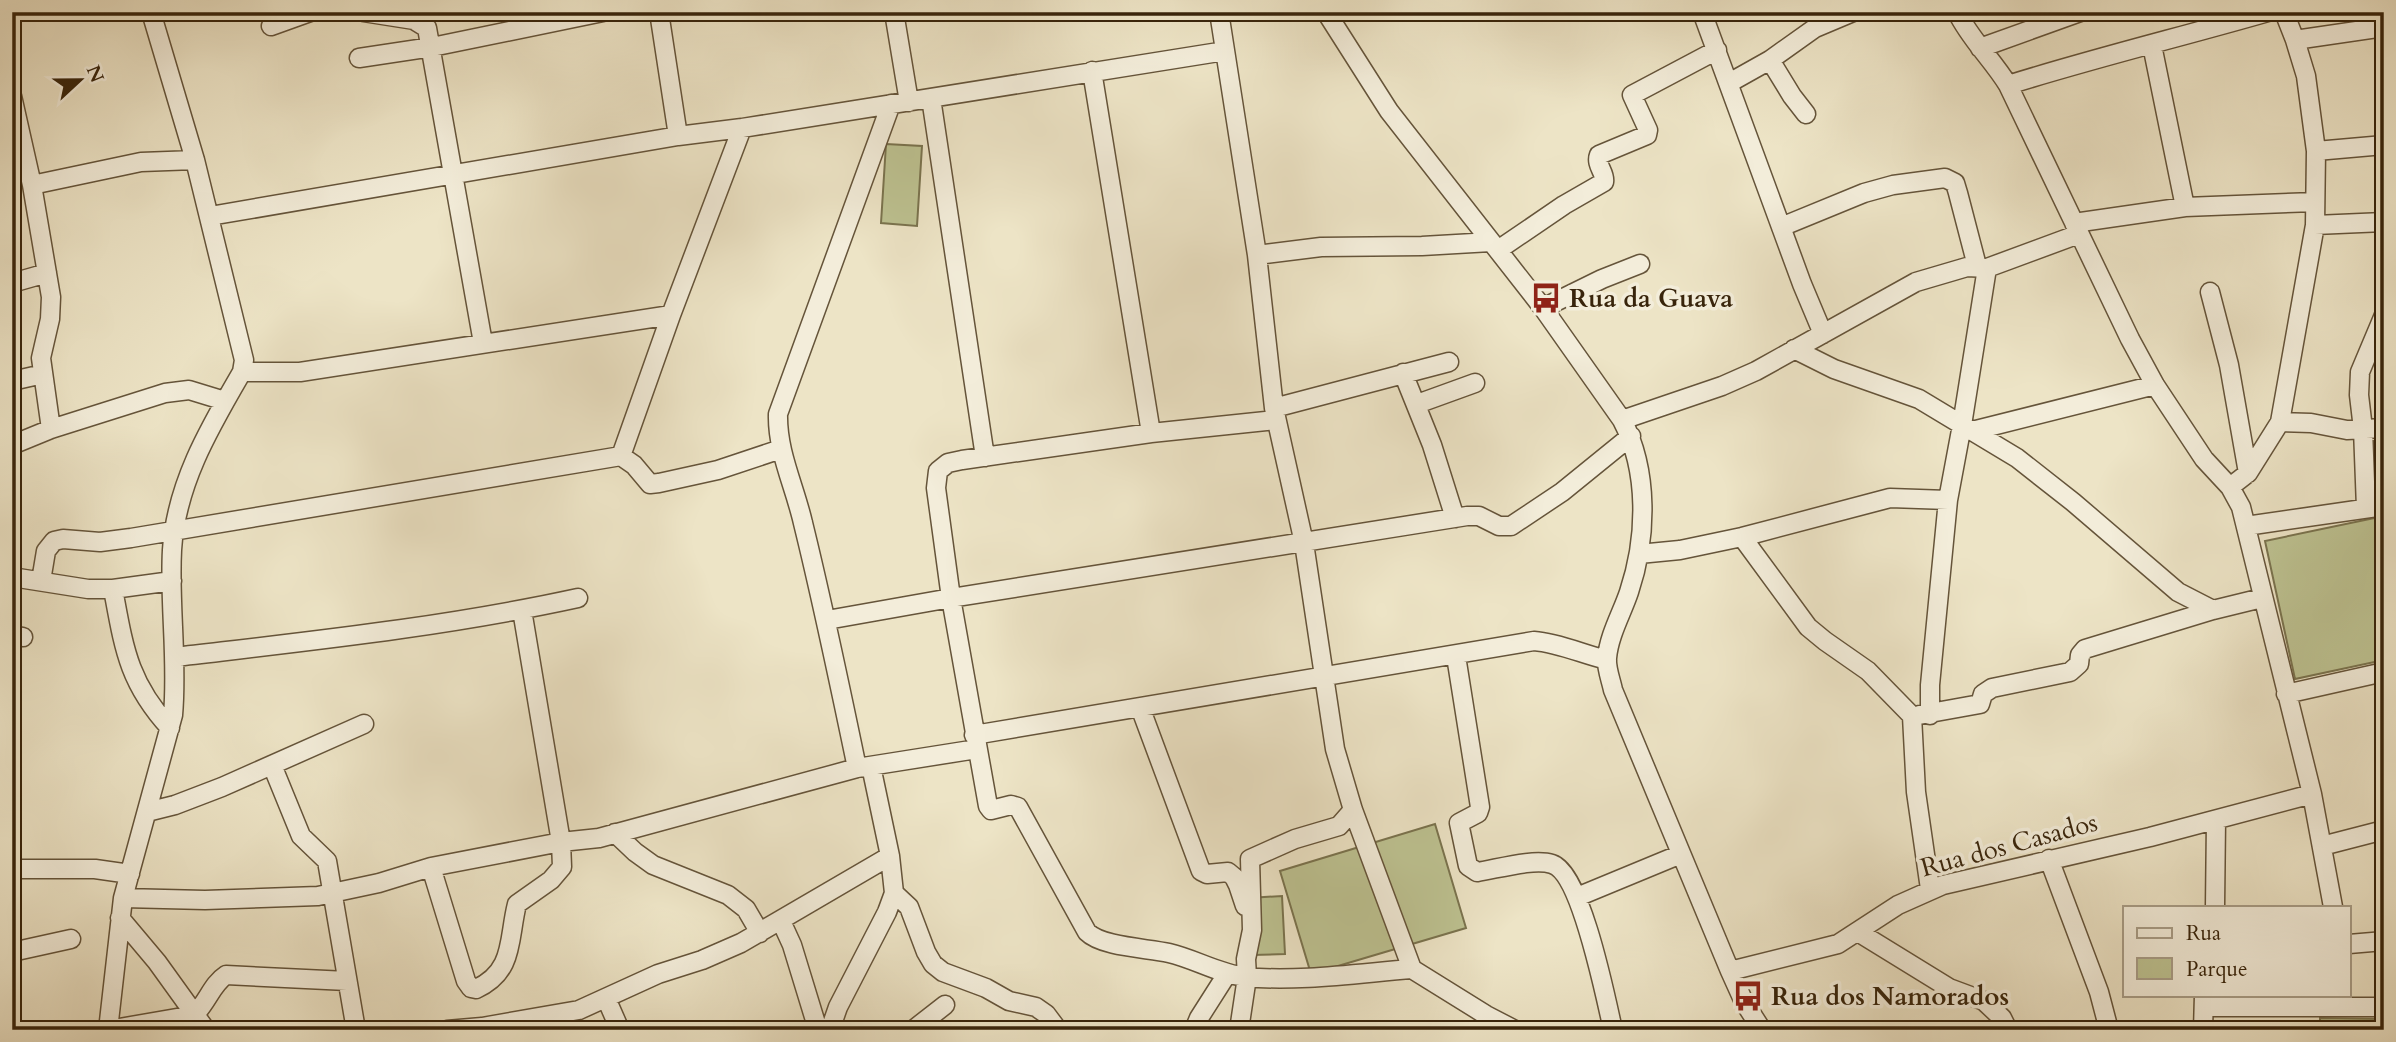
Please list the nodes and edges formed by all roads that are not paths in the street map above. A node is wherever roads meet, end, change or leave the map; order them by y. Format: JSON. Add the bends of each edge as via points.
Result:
{"nodes":[{"id":1,"x":151,"y":12,"type":"edge"},
{"id":2,"x":310,"y":12,"type":"edge"},
{"id":3,"x":363,"y":12,"type":"edge"},
{"id":4,"x":603,"y":12,"type":"edge"},
{"id":5,"x":659,"y":12,"type":"edge"},
{"id":6,"x":894,"y":12,"type":"edge"},
{"id":7,"x":1219,"y":12,"type":"edge"},
{"id":8,"x":1326,"y":12,"type":"edge"},
{"id":9,"x":1702,"y":12,"type":"edge"},
{"id":10,"x":1853,"y":12,"type":"edge"},
{"id":11,"x":1957,"y":12,"type":"edge"},
{"id":12,"x":2080,"y":12,"type":"edge"},
{"id":13,"x":2268,"y":12,"type":"edge"},
{"id":14,"x":2284,"y":12,"type":"edge"},
{"id":15,"x":271,"y":26,"type":"dead end"},
{"id":16,"x":2384,"y":27,"type":"edge"},
{"id":17,"x":2295,"y":40,"type":"junction"},
{"id":18,"x":2152,"y":46,"type":"junction"},
{"id":19,"x":432,"y":47,"type":"junction"},
{"id":20,"x":1980,"y":48,"type":"junction"},
{"id":21,"x":1717,"y":50,"type":"junction"},
{"id":22,"x":1225,"y":51,"type":"junction"},
{"id":23,"x":359,"y":58,"type":"dead end"},
{"id":24,"x":1770,"y":60,"type":"junction"},
{"id":25,"x":1092,"y":71,"type":"junction"},
{"id":26,"x":1729,"y":83,"type":"junction"},
{"id":27,"x":2008,"y":85,"type":"junction"},
{"id":28,"x":12,"y":96,"type":"edge"},
{"id":29,"x":931,"y":98,"type":"junction"},
{"id":30,"x":909,"y":102,"type":"junction"},
{"id":31,"x":891,"y":104,"type":"junction"},
{"id":32,"x":1806,"y":114,"type":"dead end"},
{"id":33,"x":742,"y":128,"type":"junction"},
{"id":34,"x":678,"y":136,"type":"junction"},
{"id":35,"x":2384,"y":145,"type":"edge"},
{"id":36,"x":2316,"y":151,"type":"junction"},
{"id":37,"x":195,"y":160,"type":"junction"},
{"id":38,"x":452,"y":173,"type":"junction"},
{"id":39,"x":32,"y":185,"type":"junction"},
{"id":40,"x":2315,"y":202,"type":"junction"},
{"id":41,"x":2185,"y":208,"type":"junction"},
{"id":42,"x":210,"y":216,"type":"junction"},
{"id":43,"x":2384,"y":222,"type":"edge"},
{"id":44,"x":2315,"y":225,"type":"junction"},
{"id":45,"x":1781,"y":227,"type":"junction"},
{"id":46,"x":2077,"y":229,"type":"junction"},
{"id":47,"x":1495,"y":246,"type":"junction"},
{"id":48,"x":1257,"y":255,"type":"junction"},
{"id":49,"x":1640,"y":264,"type":"dead end"},
{"id":50,"x":1982,"y":267,"type":"junction"},
{"id":51,"x":47,"y":273,"type":"junction"},
{"id":52,"x":12,"y":283,"type":"edge"},
{"id":53,"x":2210,"y":292,"type":"dead end"},
{"id":54,"x":1543,"y":307,"type":"junction"},
{"id":55,"x":671,"y":315,"type":"junction"},
{"id":56,"x":2384,"y":315,"type":"edge"},
{"id":57,"x":1823,"y":334,"type":"junction"},
{"id":58,"x":483,"y":343,"type":"junction"},
{"id":59,"x":1794,"y":349,"type":"junction"},
{"id":60,"x":1449,"y":362,"type":"dead end"},
{"id":61,"x":242,"y":372,"type":"junction"},
{"id":62,"x":1403,"y":373,"type":"junction"},
{"id":63,"x":43,"y":374,"type":"junction"},
{"id":64,"x":12,"y":381,"type":"edge"},
{"id":65,"x":1475,"y":383,"type":"dead end"},
{"id":66,"x":2155,"y":385,"type":"junction"},
{"id":67,"x":225,"y":401,"type":"junction"},
{"id":68,"x":1417,"y":404,"type":"junction"},
{"id":69,"x":1275,"y":414,"type":"junction"},
{"id":70,"x":1622,"y":420,"type":"junction"},
{"id":71,"x":2280,"y":422,"type":"junction"},
{"id":72,"x":1967,"y":428,"type":"junction"},
{"id":73,"x":2384,"y":428,"type":"edge"},
{"id":74,"x":51,"y":429,"type":"junction"},
{"id":75,"x":2363,"y":429,"type":"junction"},
{"id":76,"x":1151,"y":433,"type":"junction"},
{"id":77,"x":1631,"y":436,"type":"junction"},
{"id":78,"x":12,"y":445,"type":"edge"},
{"id":79,"x":781,"y":449,"type":"junction"},
{"id":80,"x":621,"y":456,"type":"junction"},
{"id":81,"x":985,"y":457,"type":"junction"},
{"id":82,"x":2249,"y":473,"type":"junction"},
{"id":83,"x":2230,"y":487,"type":"junction"},
{"id":84,"x":1948,"y":500,"type":"junction"},
{"id":85,"x":2375,"y":507,"type":"edge"},
{"id":86,"x":1455,"y":518,"type":"junction"},
{"id":87,"x":2246,"y":526,"type":"junction"},
{"id":88,"x":174,"y":530,"type":"junction"},
{"id":89,"x":1742,"y":537,"type":"junction"},
{"id":90,"x":1304,"y":543,"type":"junction"},
{"id":91,"x":1639,"y":554,"type":"junction"},
{"id":92,"x":12,"y":577,"type":"edge"},
{"id":93,"x":41,"y":581,"type":"junction"},
{"id":94,"x":172,"y":581,"type":"junction"},
{"id":95,"x":113,"y":589,"type":"junction"},
{"id":96,"x":578,"y":598,"type":"dead end"},
{"id":97,"x":951,"y":598,"type":"junction"},
{"id":98,"x":2262,"y":598,"type":"junction"},
{"id":99,"x":522,"y":610,"type":"junction"},
{"id":100,"x":2213,"y":610,"type":"junction"},
{"id":101,"x":827,"y":620,"type":"junction"},
{"id":102,"x":1456,"y":656,"type":"junction"},
{"id":103,"x":175,"y":657,"type":"junction"},
{"id":104,"x":1606,"y":660,"type":"junction"},
{"id":105,"x":2384,"y":672,"type":"edge"},
{"id":106,"x":1324,"y":678,"type":"junction"},
{"id":107,"x":2286,"y":694,"type":"junction"},
{"id":108,"x":1140,"y":707,"type":"junction"},
{"id":109,"x":1921,"y":715,"type":"junction"},
{"id":110,"x":364,"y":724,"type":"dead end"},
{"id":111,"x":170,"y":728,"type":"junction"},
{"id":112,"x":976,"y":742,"type":"junction"},
{"id":113,"x":272,"y":765,"type":"junction"},
{"id":114,"x":864,"y":767,"type":"junction"},
{"id":115,"x":2312,"y":794,"type":"junction"},
{"id":116,"x":1353,"y":810,"type":"junction"},
{"id":117,"x":147,"y":812,"type":"junction"},
{"id":118,"x":2216,"y":820,"type":"junction"},
{"id":119,"x":2384,"y":830,"type":"edge"},
{"id":120,"x":615,"y":834,"type":"junction"},
{"id":121,"x":561,"y":842,"type":"junction"},
{"id":122,"x":2322,"y":846,"type":"junction"},
{"id":123,"x":1681,"y":854,"type":"junction"},
{"id":124,"x":890,"y":856,"type":"junction"},
{"id":125,"x":2049,"y":859,"type":"junction"},
{"id":126,"x":431,"y":867,"type":"junction"},
{"id":127,"x":12,"y":869,"type":"edge"},
{"id":128,"x":130,"y":874,"type":"junction"},
{"id":129,"x":1930,"y":889,"type":"junction"},
{"id":130,"x":332,"y":893,"type":"junction"},
{"id":131,"x":894,"y":893,"type":"junction"},
{"id":132,"x":1577,"y":897,"type":"junction"},
{"id":133,"x":123,"y":898,"type":"junction"},
{"id":134,"x":2215,"y":906,"type":"edge"},
{"id":135,"x":2333,"y":906,"type":"edge"},
{"id":136,"x":120,"y":918,"type":"junction"},
{"id":137,"x":781,"y":921,"type":"junction"},
{"id":138,"x":1252,"y":930,"type":"junction"},
{"id":139,"x":1858,"y":932,"type":"junction"},
{"id":140,"x":760,"y":933,"type":"junction"},
{"id":141,"x":71,"y":939,"type":"dead end"},
{"id":142,"x":2384,"y":941,"type":"edge"},
{"id":143,"x":2350,"y":944,"type":"edge"},
{"id":144,"x":12,"y":953,"type":"edge"},
{"id":145,"x":1412,"y":968,"type":"junction"},
{"id":146,"x":1730,"y":971,"type":"junction"},
{"id":147,"x":1227,"y":974,"type":"junction"},
{"id":148,"x":1247,"y":977,"type":"junction"},
{"id":149,"x":347,"y":981,"type":"junction"},
{"id":150,"x":607,"y":998,"type":"junction"},
{"id":151,"x":2204,"y":1001,"type":"edge"},
{"id":152,"x":2350,"y":1001,"type":"edge"},
{"id":153,"x":945,"y":1005,"type":"dead end"},
{"id":154,"x":2384,"y":1007,"type":"edge"},
{"id":155,"x":194,"y":1014,"type":"junction"},
{"id":156,"x":482,"y":1028,"type":"edge"},
{"id":157,"x":108,"y":1030,"type":"edge"},
{"id":158,"x":206,"y":1030,"type":"edge"},
{"id":159,"x":356,"y":1030,"type":"edge"},
{"id":160,"x":447,"y":1030,"type":"edge"},
{"id":161,"x":620,"y":1030,"type":"edge"},
{"id":162,"x":818,"y":1030,"type":"edge"},
{"id":163,"x":830,"y":1030,"type":"edge"},
{"id":164,"x":913,"y":1030,"type":"edge"},
{"id":165,"x":1058,"y":1030,"type":"edge"},
{"id":166,"x":1194,"y":1030,"type":"edge"},
{"id":167,"x":1239,"y":1030,"type":"edge"},
{"id":168,"x":1515,"y":1030,"type":"edge"},
{"id":169,"x":1613,"y":1030,"type":"edge"},
{"id":170,"x":1762,"y":1030,"type":"edge"},
{"id":171,"x":2008,"y":1030,"type":"edge"},
{"id":172,"x":2109,"y":1030,"type":"edge"},
{"id":173,"x":2203,"y":1030,"type":"edge"}],
"edges":[{"from":1,"to":37,"type":"street"},
{"from":2,"to":15,"type":"street"},
{"from":3,"to":19,"type":"street","via":[[423,24]]},
{"from":4,"to":19,"type":"street"},
{"from":5,"to":34,"type":"street"},
{"from":6,"to":30,"type":"street"},
{"from":7,"to":22,"type":"street"},
{"from":8,"to":47,"type":"street","via":[[1389,111]]},
{"from":9,"to":21,"type":"street"},
{"from":10,"to":24,"type":"street","via":[[1815,28]]},
{"from":11,"to":20,"type":"street"},
{"from":12,"to":20,"type":"street"},
{"from":13,"to":18,"type":"street"},
{"from":14,"to":17,"type":"street"},
{"from":16,"to":17,"type":"street"},
{"from":17,"to":36,"type":"street","via":[[2306,76]]},
{"from":18,"to":27,"type":"street"},
{"from":18,"to":41,"type":"street"},
{"from":19,"to":23,"type":"street"},
{"from":19,"to":38,"type":"street"},
{"from":20,"to":27,"type":"street"},
{"from":21,"to":26,"type":"street"},
{"from":21,"to":47,"type":"street","via":[[1632,95],[1647,135],[1599,155],[1604,182]]},
{"from":22,"to":25,"type":"street"},
{"from":22,"to":48,"type":"street"},
{"from":24,"to":26,"type":"street"},
{"from":24,"to":32,"type":"street"},
{"from":25,"to":29,"type":"street"},
{"from":25,"to":76,"type":"street"},
{"from":26,"to":45,"type":"street"},
{"from":27,"to":46,"type":"street"},
{"from":28,"to":39,"type":"street"},
{"from":29,"to":30,"type":"street"},
{"from":29,"to":81,"type":"street"},
{"from":30,"to":31,"type":"street"},
{"from":31,"to":33,"type":"street"},
{"from":31,"to":79,"type":"street","via":[[778,414]]},
{"from":33,"to":34,"type":"street"},
{"from":33,"to":55,"type":"street"},
{"from":34,"to":38,"type":"street"},
{"from":35,"to":36,"type":"street"},
{"from":36,"to":40,"type":"street"},
{"from":37,"to":39,"type":"street","via":[[141,162]]},
{"from":37,"to":42,"type":"street"},
{"from":38,"to":42,"type":"street"},
{"from":38,"to":58,"type":"street"},
{"from":39,"to":51,"type":"street"},
{"from":40,"to":41,"type":"street"},
{"from":40,"to":44,"type":"street"},
{"from":41,"to":46,"type":"street"},
{"from":42,"to":61,"type":"street","via":[[242,350]]},
{"from":43,"to":44,"type":"street"},
{"from":44,"to":71,"type":"street"},
{"from":45,"to":50,"type":"street","via":[[1864,193],[1945,177],[1955,183]]},
{"from":45,"to":57,"type":"street"},
{"from":46,"to":50,"type":"street"},
{"from":46,"to":66,"type":"street"},
{"from":47,"to":48,"type":"street","via":[[1321,247]]},
{"from":47,"to":54,"type":"street"},
{"from":48,"to":69,"type":"street"},
{"from":49,"to":54,"type":"street"},
{"from":50,"to":57,"type":"street","via":[[1916,282]]},
{"from":50,"to":72,"type":"street"},
{"from":51,"to":52,"type":"street"},
{"from":51,"to":63,"type":"street","via":[[50,319],[43,346]]},
{"from":53,"to":82,"type":"street"},
{"from":54,"to":70,"type":"street"},
{"from":55,"to":58,"type":"street"},
{"from":55,"to":80,"type":"street"},
{"from":56,"to":75,"type":"street","via":[[2360,372]]},
{"from":57,"to":59,"type":"street"},
{"from":58,"to":61,"type":"street","via":[[300,372]]},
{"from":59,"to":70,"type":"street","via":[[1756,372]]},
{"from":59,"to":72,"type":"street","via":[[1834,369],[1919,399]]},
{"from":60,"to":62,"type":"street"},
{"from":61,"to":67,"type":"street"},
{"from":62,"to":68,"type":"street"},
{"from":62,"to":69,"type":"street"},
{"from":63,"to":64,"type":"street"},
{"from":63,"to":74,"type":"street"},
{"from":65,"to":68,"type":"street"},
{"from":66,"to":72,"type":"street"},
{"from":66,"to":83,"type":"street","via":[[2204,459]]},
{"from":67,"to":74,"type":"street","via":[[181,390]]},
{"from":67,"to":88,"type":"street","via":[[201,444]]},
{"from":68,"to":86,"type":"street"},
{"from":69,"to":76,"type":"street"},
{"from":69,"to":90,"type":"street"},
{"from":70,"to":77,"type":"street"},
{"from":71,"to":75,"type":"street"},
{"from":71,"to":82,"type":"street"},
{"from":72,"to":84,"type":"street"},
{"from":72,"to":100,"type":"street","via":[[2017,458],[2178,592]]},
{"from":73,"to":75,"type":"street"},
{"from":74,"to":78,"type":"street"},
{"from":75,"to":85,"type":"street"},
{"from":76,"to":81,"type":"street"},
{"from":77,"to":86,"type":"street","via":[[1511,526],[1499,526],[1479,516]]},
{"from":77,"to":91,"type":"street","via":[[1643,501]]},
{"from":79,"to":80,"type":"street","via":[[659,484],[650,484]]},
{"from":79,"to":101,"type":"street","via":[[800,506]]},
{"from":80,"to":88,"type":"street"},
{"from":81,"to":97,"type":"street","via":[[948,463],[938,471],[936,488]]},
{"from":82,"to":83,"type":"street"},
{"from":83,"to":87,"type":"street"},
{"from":84,"to":89,"type":"street","via":[[1889,498]]},
{"from":84,"to":109,"type":"street","via":[[1931,671]]},
{"from":85,"to":87,"type":"street"},
{"from":86,"to":90,"type":"street"},
{"from":87,"to":98,"type":"street"},
{"from":88,"to":93,"type":"street","via":[[100,542],[54,541],[46,551]]},
{"from":88,"to":94,"type":"street"},
{"from":89,"to":91,"type":"street"},
{"from":89,"to":109,"type":"street","via":[[1808,627]]},
{"from":90,"to":97,"type":"street"},
{"from":90,"to":106,"type":"street"},
{"from":91,"to":104,"type":"street"},
{"from":92,"to":93,"type":"street"},
{"from":93,"to":95,"type":"street"},
{"from":94,"to":95,"type":"street"},
{"from":94,"to":103,"type":"street"},
{"from":95,"to":111,"type":"street","via":[[136,681]]},
{"from":96,"to":99,"type":"street"},
{"from":97,"to":101,"type":"street"},
{"from":97,"to":112,"type":"street"},
{"from":98,"to":100,"type":"street"},
{"from":98,"to":107,"type":"street"},
{"from":99,"to":103,"type":"street","via":[[387,632]]},
{"from":99,"to":121,"type":"street"},
{"from":100,"to":109,"type":"street","via":[[2085,649],[2070,672],[1992,688],[1983,694],[1980,704]]},
{"from":101,"to":114,"type":"street"},
{"from":102,"to":104,"type":"street","via":[[1534,641]]},
{"from":102,"to":106,"type":"street"},
{"from":102,"to":132,"type":"street","via":[[1480,807],[1474,816],[1459,823],[1468,866],[1477,872],[1550,863],[1559,867]]},
{"from":103,"to":111,"type":"street"},
{"from":104,"to":123,"type":"street","via":[[1613,690]]},
{"from":105,"to":107,"type":"street"},
{"from":106,"to":108,"type":"street"},
{"from":106,"to":116,"type":"street","via":[[1335,749]]},
{"from":107,"to":115,"type":"street"},
{"from":108,"to":112,"type":"street"},
{"from":108,"to":138,"type":"street","via":[[1201,871],[1228,872],[1234,877]]},
{"from":109,"to":129,"type":"street","via":[[1916,792]]},
{"from":110,"to":113,"type":"street"},
{"from":111,"to":117,"type":"street"},
{"from":112,"to":114,"type":"street"},
{"from":112,"to":147,"type":"street","via":[[988,807],[1018,807],[1091,936],[1171,953]]},
{"from":113,"to":117,"type":"street"},
{"from":113,"to":130,"type":"street","via":[[301,836],[327,861]]},
{"from":114,"to":120,"type":"street"},
{"from":114,"to":124,"type":"street"},
{"from":115,"to":118,"type":"street","name":"Rua dos Casados"},
{"from":115,"to":122,"type":"street"},
{"from":116,"to":138,"type":"street","via":[[1339,826],[1250,859]]},
{"from":116,"to":145,"type":"street"},
{"from":117,"to":128,"type":"street"},
{"from":118,"to":125,"type":"street","name":"Rua dos Casados"},
{"from":118,"to":134,"type":"street"},
{"from":119,"to":122,"type":"street"},
{"from":120,"to":121,"type":"street"},
{"from":120,"to":140,"type":"street","via":[[653,865],[729,895],[746,909]]},
{"from":121,"to":126,"type":"street"},
{"from":121,"to":126,"type":"street","via":[[562,867],[517,904],[507,960],[476,989],[466,981]]},
{"from":122,"to":135,"type":"street"},
{"from":123,"to":132,"type":"street"},
{"from":123,"to":146,"type":"street"},
{"from":124,"to":131,"type":"street"},
{"from":124,"to":137,"type":"street"},
{"from":125,"to":129,"type":"street","name":"Rua dos Casados"},
{"from":125,"to":172,"type":"street"},
{"from":126,"to":130,"type":"street"},
{"from":127,"to":128,"type":"street","via":[[96,869]]},
{"from":128,"to":133,"type":"street"},
{"from":129,"to":139,"type":"street","name":"Rua dos Casados"},
{"from":130,"to":133,"type":"street","via":[[205,900]]},
{"from":130,"to":149,"type":"street"},
{"from":131,"to":163,"type":"street"},
{"from":131,"to":165,"type":"street","via":[[909,906],[933,964],[1009,1001],[1037,1007]]},
{"from":132,"to":169,"type":"street"},
{"from":133,"to":136,"type":"street"},
{"from":136,"to":155,"type":"street"},
{"from":136,"to":157,"type":"street"},
{"from":137,"to":140,"type":"street"},
{"from":137,"to":162,"type":"street"},
{"from":138,"to":148,"type":"street"},
{"from":139,"to":146,"type":"street","name":"Rua dos Casados","via":[[1814,952]]},
{"from":139,"to":171,"type":"street","via":[[1949,988],[1984,1001]]},
{"from":140,"to":150,"type":"street"},
{"from":141,"to":144,"type":"street"},
{"from":142,"to":143,"type":"street"},
{"from":145,"to":148,"type":"street"},
{"from":145,"to":168,"type":"street"},
{"from":146,"to":170,"type":"street"},
{"from":147,"to":148,"type":"street"},
{"from":147,"to":166,"type":"street"},
{"from":148,"to":167,"type":"street"},
{"from":149,"to":155,"type":"street","via":[[226,975]]},
{"from":149,"to":159,"type":"street"},
{"from":150,"to":156,"type":"street","via":[[579,1010]]},
{"from":150,"to":161,"type":"street"},
{"from":151,"to":152,"type":"street"},
{"from":151,"to":173,"type":"street"},
{"from":152,"to":154,"type":"street"},
{"from":153,"to":164,"type":"street"},
{"from":155,"to":157,"type":"street"},
{"from":155,"to":158,"type":"street"},
{"from":156,"to":160,"type":"street"}]}
